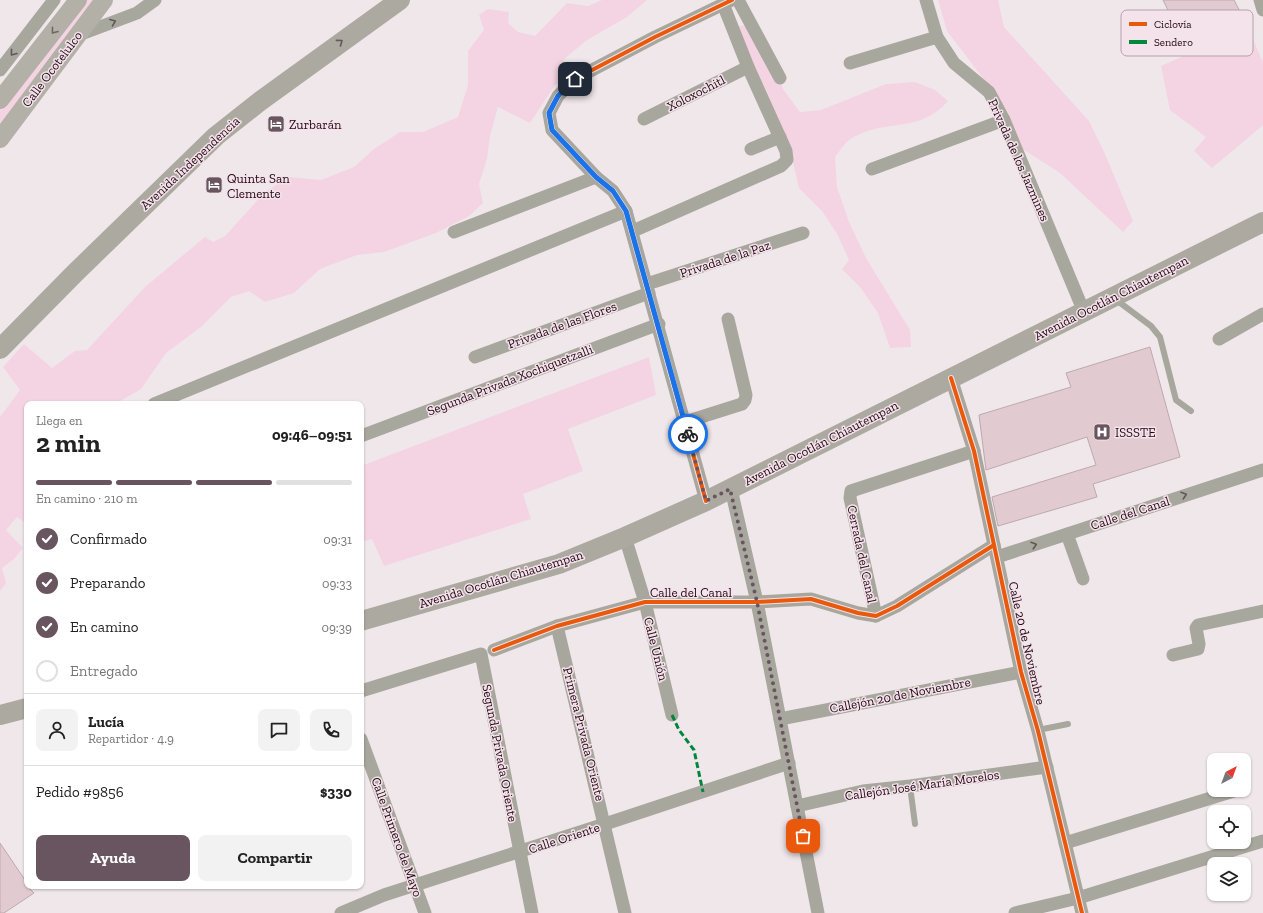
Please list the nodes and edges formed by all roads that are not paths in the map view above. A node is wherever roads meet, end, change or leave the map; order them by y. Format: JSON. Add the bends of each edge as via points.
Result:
{"nodes":[{"id":1,"x":54,"y":0,"type":"edge"},
{"id":2,"x":104,"y":0,"type":"edge"},
{"id":3,"x":155,"y":0,"type":"edge"},
{"id":4,"x":378,"y":0,"type":"edge"},
{"id":5,"x":400,"y":0,"type":"edge"},
{"id":6,"x":738,"y":0,"type":"edge"},
{"id":7,"x":926,"y":0,"type":"edge"},
{"id":8,"x":1260,"y":0,"type":"edge"},
{"id":9,"x":727,"y":2,"type":"edge"},
{"id":10,"x":69,"y":3,"type":"edge"},
{"id":11,"x":1263,"y":10,"type":"edge"},
{"id":12,"x":76,"y":36,"type":"junction"},
{"id":13,"x":937,"y":37,"type":"junction"},
{"id":14,"x":850,"y":63,"type":"dead end"},
{"id":15,"x":748,"y":67,"type":"junction"},
{"id":16,"x":0,"y":70,"type":"edge"},
{"id":17,"x":780,"y":78,"type":"dead end"},
{"id":18,"x":0,"y":100,"type":"edge"},
{"id":19,"x":644,"y":119,"type":"dead end"},
{"id":20,"x":1004,"y":120,"type":"junction"},
{"id":21,"x":780,"y":137,"type":"junction"},
{"id":22,"x":0,"y":139,"type":"edge"},
{"id":23,"x":750,"y":149,"type":"dead end"},
{"id":24,"x":872,"y":169,"type":"dead end"},
{"id":25,"x":596,"y":177,"type":"junction"},
{"id":26,"x":626,"y":211,"type":"junction"},
{"id":27,"x":1263,"y":222,"type":"edge"},
{"id":28,"x":633,"y":231,"type":"junction"},
{"id":29,"x":454,"y":232,"type":"dead end"},
{"id":30,"x":803,"y":233,"type":"dead end"},
{"id":31,"x":648,"y":289,"type":"junction"},
{"id":32,"x":1112,"y":297,"type":"junction"},
{"id":33,"x":1084,"y":312,"type":"junction"},
{"id":34,"x":1263,"y":314,"type":"edge"},
{"id":35,"x":728,"y":319,"type":"dead end"},
{"id":36,"x":659,"y":324,"type":"junction"},
{"id":37,"x":0,"y":332,"type":"edge"},
{"id":38,"x":1219,"y":339,"type":"dead end"},
{"id":39,"x":0,"y":349,"type":"edge"},
{"id":40,"x":476,"y":357,"type":"dead end"},
{"id":41,"x":951,"y":378,"type":"junction"},
{"id":42,"x":161,"y":401,"type":"edge"},
{"id":43,"x":1191,"y":411,"type":"dead end"},
{"id":44,"x":685,"y":422,"type":"junction"},
{"id":45,"x":364,"y":435,"type":"edge"},
{"id":46,"x":974,"y":451,"type":"junction"},
{"id":47,"x":1263,"y":470,"type":"edge"},
{"id":48,"x":730,"y":489,"type":"junction"},
{"id":49,"x":706,"y":501,"type":"junction"},
{"id":50,"x":1067,"y":534,"type":"junction"},
{"id":51,"x":625,"y":537,"type":"junction"},
{"id":52,"x":996,"y":551,"type":"junction"},
{"id":53,"x":1083,"y":579,"type":"dead end"},
{"id":54,"x":645,"y":602,"type":"junction"},
{"id":55,"x":757,"y":602,"type":"junction"},
{"id":56,"x":1263,"y":611,"type":"edge"},
{"id":57,"x":876,"y":616,"type":"junction"},
{"id":58,"x":364,"y":620,"type":"edge"},
{"id":59,"x":557,"y":626,"type":"junction"},
{"id":60,"x":494,"y":650,"type":"dead end"},
{"id":61,"x":1173,"y":655,"type":"dead end"},
{"id":62,"x":1021,"y":672,"type":"junction"},
{"id":63,"x":364,"y":690,"type":"edge"},
{"id":64,"x":24,"y":709,"type":"edge"},
{"id":65,"x":0,"y":715,"type":"edge"},
{"id":66,"x":672,"y":715,"type":"dead end"},
{"id":67,"x":780,"y":719,"type":"junction"},
{"id":68,"x":1068,"y":724,"type":"dead end"},
{"id":69,"x":1038,"y":730,"type":"junction"},
{"id":70,"x":364,"y":747,"type":"edge"},
{"id":71,"x":789,"y":763,"type":"junction"},
{"id":72,"x":1047,"y":767,"type":"junction"},
{"id":73,"x":910,"y":786,"type":"junction"},
{"id":74,"x":1214,"y":797,"type":"edge"},
{"id":75,"x":797,"y":806,"type":"junction"},
{"id":76,"x":605,"y":824,"type":"junction"},
{"id":77,"x":915,"y":824,"type":"dead end"},
{"id":78,"x":1263,"y":841,"type":"edge"},
{"id":79,"x":1065,"y":842,"type":"junction"},
{"id":80,"x":520,"y":852,"type":"junction"},
{"id":81,"x":415,"y":885,"type":"junction"},
{"id":82,"x":1078,"y":898,"type":"junction"},
{"id":83,"x":341,"y":913,"type":"edge"},
{"id":84,"x":425,"y":913,"type":"edge"},
{"id":85,"x":532,"y":913,"type":"edge"},
{"id":86,"x":625,"y":913,"type":"edge"},
{"id":87,"x":818,"y":913,"type":"edge"},
{"id":88,"x":1015,"y":913,"type":"edge"},
{"id":89,"x":1082,"y":913,"type":"edge"}],
"edges":[{"from":1,"to":16,"type":"street","one_way":true},
{"from":2,"to":12,"type":"main road","name":"Calle Ocotelulco"},
{"from":12,"to":3,"type":"street","one_way":true,"via":[[137,13]]},
{"from":4,"to":37,"type":"main road","name":"Avenida Independencia","via":[[274,76],[197,138]]},
{"from":39,"to":5,"type":"main road","name":"Avenida Independencia","one_way":true,"via":[[216,136],[258,102]]},
{"from":6,"to":17,"type":"street"},
{"from":7,"to":13,"type":"street","name":"Privada de los Jazmines"},
{"from":8,"to":11,"type":"street"},
{"from":9,"to":15,"type":"street"},
{"from":9,"to":25,"type":"street","via":[[575,79],[558,96],[549,113],[552,130]]},
{"from":10,"to":18,"type":"main road","one_way":true},
{"from":12,"to":22,"type":"main road","name":"Calle Ocotelulco"},
{"from":13,"to":14,"type":"street"},
{"from":13,"to":20,"type":"street","name":"Privada de los Jazmines","via":[[954,63],[989,92]]},
{"from":15,"to":19,"type":"street","name":"Xoloxochitl"},
{"from":15,"to":21,"type":"street"},
{"from":20,"to":24,"type":"street"},
{"from":20,"to":33,"type":"street","name":"Privada de los Jazmines"},
{"from":21,"to":23,"type":"street"},
{"from":21,"to":28,"type":"street","via":[[787,160],[781,166]]},
{"from":25,"to":26,"type":"street","via":[[613,191]]},
{"from":25,"to":29,"type":"street"},
{"from":26,"to":28,"type":"street"},
{"from":26,"to":42,"type":"street"},
{"from":27,"to":32,"type":"main road","name":"Avenida Ocotlán Chiautempan"},
{"from":28,"to":31,"type":"street"},
{"from":30,"to":31,"type":"street","name":"Privada de la Paz"},
{"from":31,"to":36,"type":"street"},
{"from":31,"to":40,"type":"street","name":"Privada de las Flores"},
{"from":32,"to":33,"type":"main road","name":"Avenida Ocotlán Chiautempan"},
{"from":32,"to":43,"type":"lane","via":[[1151,326],[1160,337],[1176,400]]},
{"from":33,"to":41,"type":"main road","name":"Avenida Ocotlán Chiautempan"},
{"from":34,"to":38,"type":"street"},
{"from":35,"to":44,"type":"street","via":[[746,395],[745,400],[742,404]]},
{"from":36,"to":44,"type":"street"},
{"from":36,"to":45,"type":"street","name":"Segunda Privada Xochiquetzalli"},
{"from":41,"to":46,"type":"street","name":"Calle 20 de Noviembre"},
{"from":41,"to":48,"type":"main road","name":"Avenida Ocotlán Chiautempan"},
{"from":44,"to":49,"type":"street"},
{"from":46,"to":52,"type":"street","name":"Calle 20 de Noviembre"},
{"from":46,"to":57,"type":"street","name":"Cerrada del Canal","via":[[851,491],[850,498]]},
{"from":50,"to":47,"type":"street","name":"Calle del Canal","one_way":true},
{"from":48,"to":49,"type":"main road","name":"Avenida Ocotlán Chiautempan"},
{"from":48,"to":55,"type":"street"},
{"from":49,"to":51,"type":"main road","name":"Avenida Ocotlán Chiautempan"},
{"from":52,"to":50,"type":"street","name":"Calle del Canal","one_way":true},
{"from":50,"to":53,"type":"street"},
{"from":51,"to":54,"type":"street","name":"Calle Unión"},
{"from":51,"to":58,"type":"main road","name":"Avenida Ocotlán Chiautempan","via":[[559,564]]},
{"from":52,"to":57,"type":"street","name":"Calle del Canal"},
{"from":52,"to":62,"type":"street","name":"Calle 20 de Noviembre"},
{"from":54,"to":55,"type":"street","name":"Calle del Canal"},
{"from":54,"to":59,"type":"street","name":"Calle del Canal"},
{"from":54,"to":66,"type":"street","name":"Calle Unión"},
{"from":55,"to":57,"type":"street","name":"Calle del Canal","via":[[811,599]]},
{"from":55,"to":67,"type":"street"},
{"from":56,"to":61,"type":"street","via":[[1198,625],[1198,649]]},
{"from":59,"to":60,"type":"street","name":"Calle del Canal"},
{"from":59,"to":76,"type":"street","name":"Primera Privada Oriente"},
{"from":62,"to":67,"type":"street","name":"Callejón 20 de Noviembre"},
{"from":62,"to":69,"type":"street","name":"Calle 20 de Noviembre"},
{"from":63,"to":80,"type":"street","name":"Segunda Privada Oriente","via":[[481,654]]},
{"from":64,"to":65,"type":"main road"},
{"from":67,"to":71,"type":"street"},
{"from":68,"to":69,"type":"lane"},
{"from":69,"to":72,"type":"street","name":"Calle 20 de Noviembre"},
{"from":70,"to":81,"type":"street","name":"Calle Primero de Mayo"},
{"from":71,"to":75,"type":"street"},
{"from":71,"to":76,"type":"street","name":"Calle Oriente"},
{"from":72,"to":73,"type":"street","name":"Callejón José María Morelos"},
{"from":72,"to":79,"type":"street","name":"Calle 20 de Noviembre"},
{"from":73,"to":75,"type":"street","name":"Callejón José María Morelos","via":[[863,791]]},
{"from":73,"to":77,"type":"lane"},
{"from":74,"to":79,"type":"street"},
{"from":75,"to":87,"type":"street"},
{"from":76,"to":80,"type":"street","name":"Calle Oriente"},
{"from":76,"to":86,"type":"street","name":"Primera Privada Oriente"},
{"from":78,"to":82,"type":"street"},
{"from":79,"to":82,"type":"street","name":"Calle 20 de Noviembre"},
{"from":80,"to":81,"type":"street","name":"Calle Oriente"},
{"from":80,"to":85,"type":"street","name":"Segunda Privada Oriente"},
{"from":81,"to":83,"type":"street","name":"Calle Oriente"},
{"from":81,"to":84,"type":"street","name":"Calle Primero de Mayo"},
{"from":82,"to":88,"type":"street"},
{"from":82,"to":89,"type":"street","name":"Calle 20 de Noviembre"}]}
